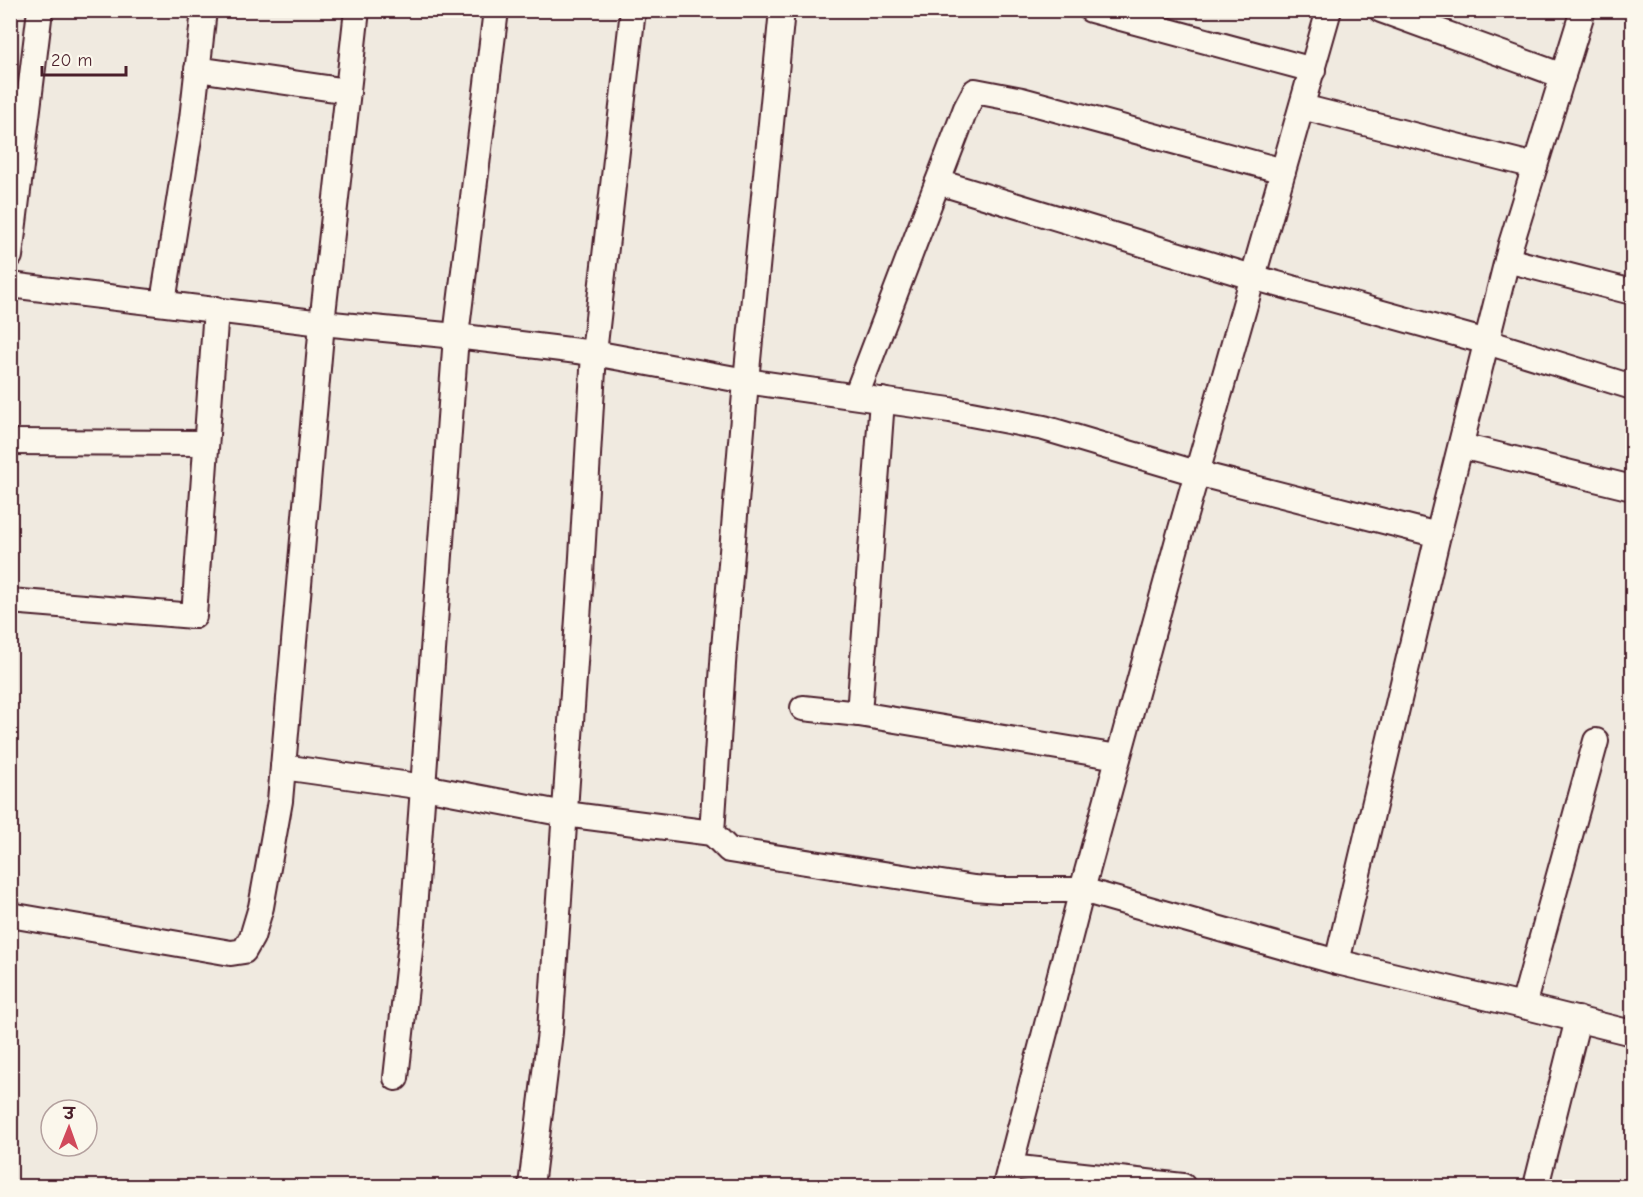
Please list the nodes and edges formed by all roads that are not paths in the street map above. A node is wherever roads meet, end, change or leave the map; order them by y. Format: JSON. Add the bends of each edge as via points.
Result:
{"nodes":[{"id":1,"x":40,"y":10,"type":"edge"},
{"id":2,"x":204,"y":10,"type":"edge"},
{"id":3,"x":357,"y":10,"type":"edge"},
{"id":4,"x":496,"y":10,"type":"edge"},
{"id":5,"x":633,"y":10,"type":"edge"},
{"id":6,"x":782,"y":10,"type":"edge"},
{"id":7,"x":1091,"y":10,"type":"edge"},
{"id":8,"x":1329,"y":10,"type":"edge"},
{"id":9,"x":1381,"y":10,"type":"edge"},
{"id":10,"x":1583,"y":10,"type":"edge"},
{"id":11,"x":197,"y":69,"type":"junction"},
{"id":12,"x":1312,"y":70,"type":"junction"},
{"id":13,"x":1563,"y":76,"type":"junction"},
{"id":14,"x":348,"y":91,"type":"junction"},
{"id":15,"x":1302,"y":107,"type":"junction"},
{"id":16,"x":1535,"y":166,"type":"junction"},
{"id":17,"x":1283,"y":171,"type":"junction"},
{"id":18,"x":938,"y":182,"type":"junction"},
{"id":19,"x":10,"y":256,"type":"edge"},
{"id":20,"x":1507,"y":260,"type":"junction"},
{"id":21,"x":1252,"y":277,"type":"junction"},
{"id":22,"x":10,"y":285,"type":"edge"},
{"id":23,"x":1632,"y":292,"type":"edge"},
{"id":24,"x":163,"y":302,"type":"junction"},
{"id":25,"x":216,"y":309,"type":"junction"},
{"id":26,"x":322,"y":323,"type":"junction"},
{"id":27,"x":456,"y":336,"type":"junction"},
{"id":28,"x":1487,"y":342,"type":"junction"},
{"id":29,"x":594,"y":353,"type":"junction"},
{"id":30,"x":746,"y":381,"type":"junction"},
{"id":31,"x":1632,"y":387,"type":"edge"},
{"id":32,"x":856,"y":396,"type":"junction"},
{"id":33,"x":882,"y":400,"type":"junction"},
{"id":34,"x":10,"y":442,"type":"edge"},
{"id":35,"x":206,"y":443,"type":"junction"},
{"id":36,"x":1461,"y":446,"type":"junction"},
{"id":37,"x":1196,"y":472,"type":"junction"},
{"id":38,"x":1632,"y":488,"type":"edge"},
{"id":39,"x":1438,"y":535,"type":"junction"},
{"id":40,"x":10,"y":601,"type":"edge"},
{"id":41,"x":803,"y":708,"type":"dead end"},
{"id":42,"x":859,"y":714,"type":"junction"},
{"id":43,"x":1596,"y":741,"type":"dead end"},
{"id":44,"x":1118,"y":757,"type":"junction"},
{"id":45,"x":283,"y":767,"type":"junction"},
{"id":46,"x":424,"y":787,"type":"junction"},
{"id":47,"x":565,"y":814,"type":"junction"},
{"id":48,"x":712,"y":833,"type":"junction"},
{"id":49,"x":1082,"y":890,"type":"junction"},
{"id":50,"x":10,"y":915,"type":"edge"},
{"id":51,"x":1336,"y":962,"type":"junction"},
{"id":52,"x":1523,"y":1006,"type":"junction"},
{"id":53,"x":1578,"y":1019,"type":"junction"},
{"id":54,"x":1632,"y":1033,"type":"edge"},
{"id":55,"x":396,"y":1078,"type":"dead end"},
{"id":56,"x":1007,"y":1177,"type":"edge"},
{"id":57,"x":531,"y":1186,"type":"edge"},
{"id":58,"x":1183,"y":1186,"type":"edge"},
{"id":59,"x":1536,"y":1186,"type":"edge"}],
"edges":[{"from":1,"to":19,"type":"street"},
{"from":2,"to":11,"type":"street"},
{"from":3,"to":14,"type":"street"},
{"from":4,"to":27,"type":"street"},
{"from":5,"to":29,"type":"street"},
{"from":6,"to":30,"type":"street"},
{"from":7,"to":12,"type":"street"},
{"from":8,"to":12,"type":"street"},
{"from":9,"to":13,"type":"street"},
{"from":10,"to":13,"type":"street"},
{"from":11,"to":14,"type":"street"},
{"from":11,"to":24,"type":"street"},
{"from":12,"to":15,"type":"street"},
{"from":13,"to":16,"type":"street"},
{"from":14,"to":26,"type":"street"},
{"from":15,"to":16,"type":"street"},
{"from":15,"to":17,"type":"street"},
{"from":16,"to":20,"type":"street"},
{"from":17,"to":18,"type":"street","via":[[1022,100],[975,91]]},
{"from":17,"to":21,"type":"street"},
{"from":18,"to":21,"type":"street"},
{"from":18,"to":32,"type":"street"},
{"from":20,"to":23,"type":"street"},
{"from":20,"to":28,"type":"street"},
{"from":21,"to":28,"type":"street"},
{"from":21,"to":37,"type":"street"},
{"from":22,"to":24,"type":"street"},
{"from":24,"to":25,"type":"street"},
{"from":25,"to":26,"type":"street"},
{"from":25,"to":35,"type":"street"},
{"from":26,"to":27,"type":"street"},
{"from":26,"to":45,"type":"street"},
{"from":27,"to":29,"type":"street"},
{"from":27,"to":46,"type":"street"},
{"from":28,"to":31,"type":"street"},
{"from":28,"to":36,"type":"street"},
{"from":29,"to":30,"type":"street"},
{"from":29,"to":47,"type":"street"},
{"from":30,"to":32,"type":"street"},
{"from":30,"to":48,"type":"street"},
{"from":32,"to":33,"type":"street"},
{"from":33,"to":37,"type":"street","via":[[1044,428]]},
{"from":33,"to":42,"type":"street"},
{"from":34,"to":35,"type":"street"},
{"from":35,"to":40,"type":"street","via":[[194,616]]},
{"from":36,"to":38,"type":"street"},
{"from":36,"to":39,"type":"street"},
{"from":37,"to":39,"type":"street"},
{"from":37,"to":44,"type":"street"},
{"from":39,"to":51,"type":"street"},
{"from":41,"to":42,"type":"street"},
{"from":42,"to":44,"type":"street"},
{"from":43,"to":52,"type":"street"},
{"from":44,"to":49,"type":"street"},
{"from":45,"to":46,"type":"street"},
{"from":45,"to":50,"type":"street","via":[[261,907],[244,951],[231,953]]},
{"from":46,"to":47,"type":"street"},
{"from":46,"to":55,"type":"street"},
{"from":47,"to":48,"type":"street"},
{"from":47,"to":57,"type":"street","via":[[550,1032]]},
{"from":48,"to":49,"type":"street","via":[[729,850],[752,855],[974,888]]},
{"from":49,"to":51,"type":"street"},
{"from":49,"to":56,"type":"street"},
{"from":51,"to":52,"type":"street"},
{"from":52,"to":53,"type":"street"},
{"from":53,"to":54,"type":"street"},
{"from":53,"to":59,"type":"street"},
{"from":56,"to":58,"type":"street"}]}
